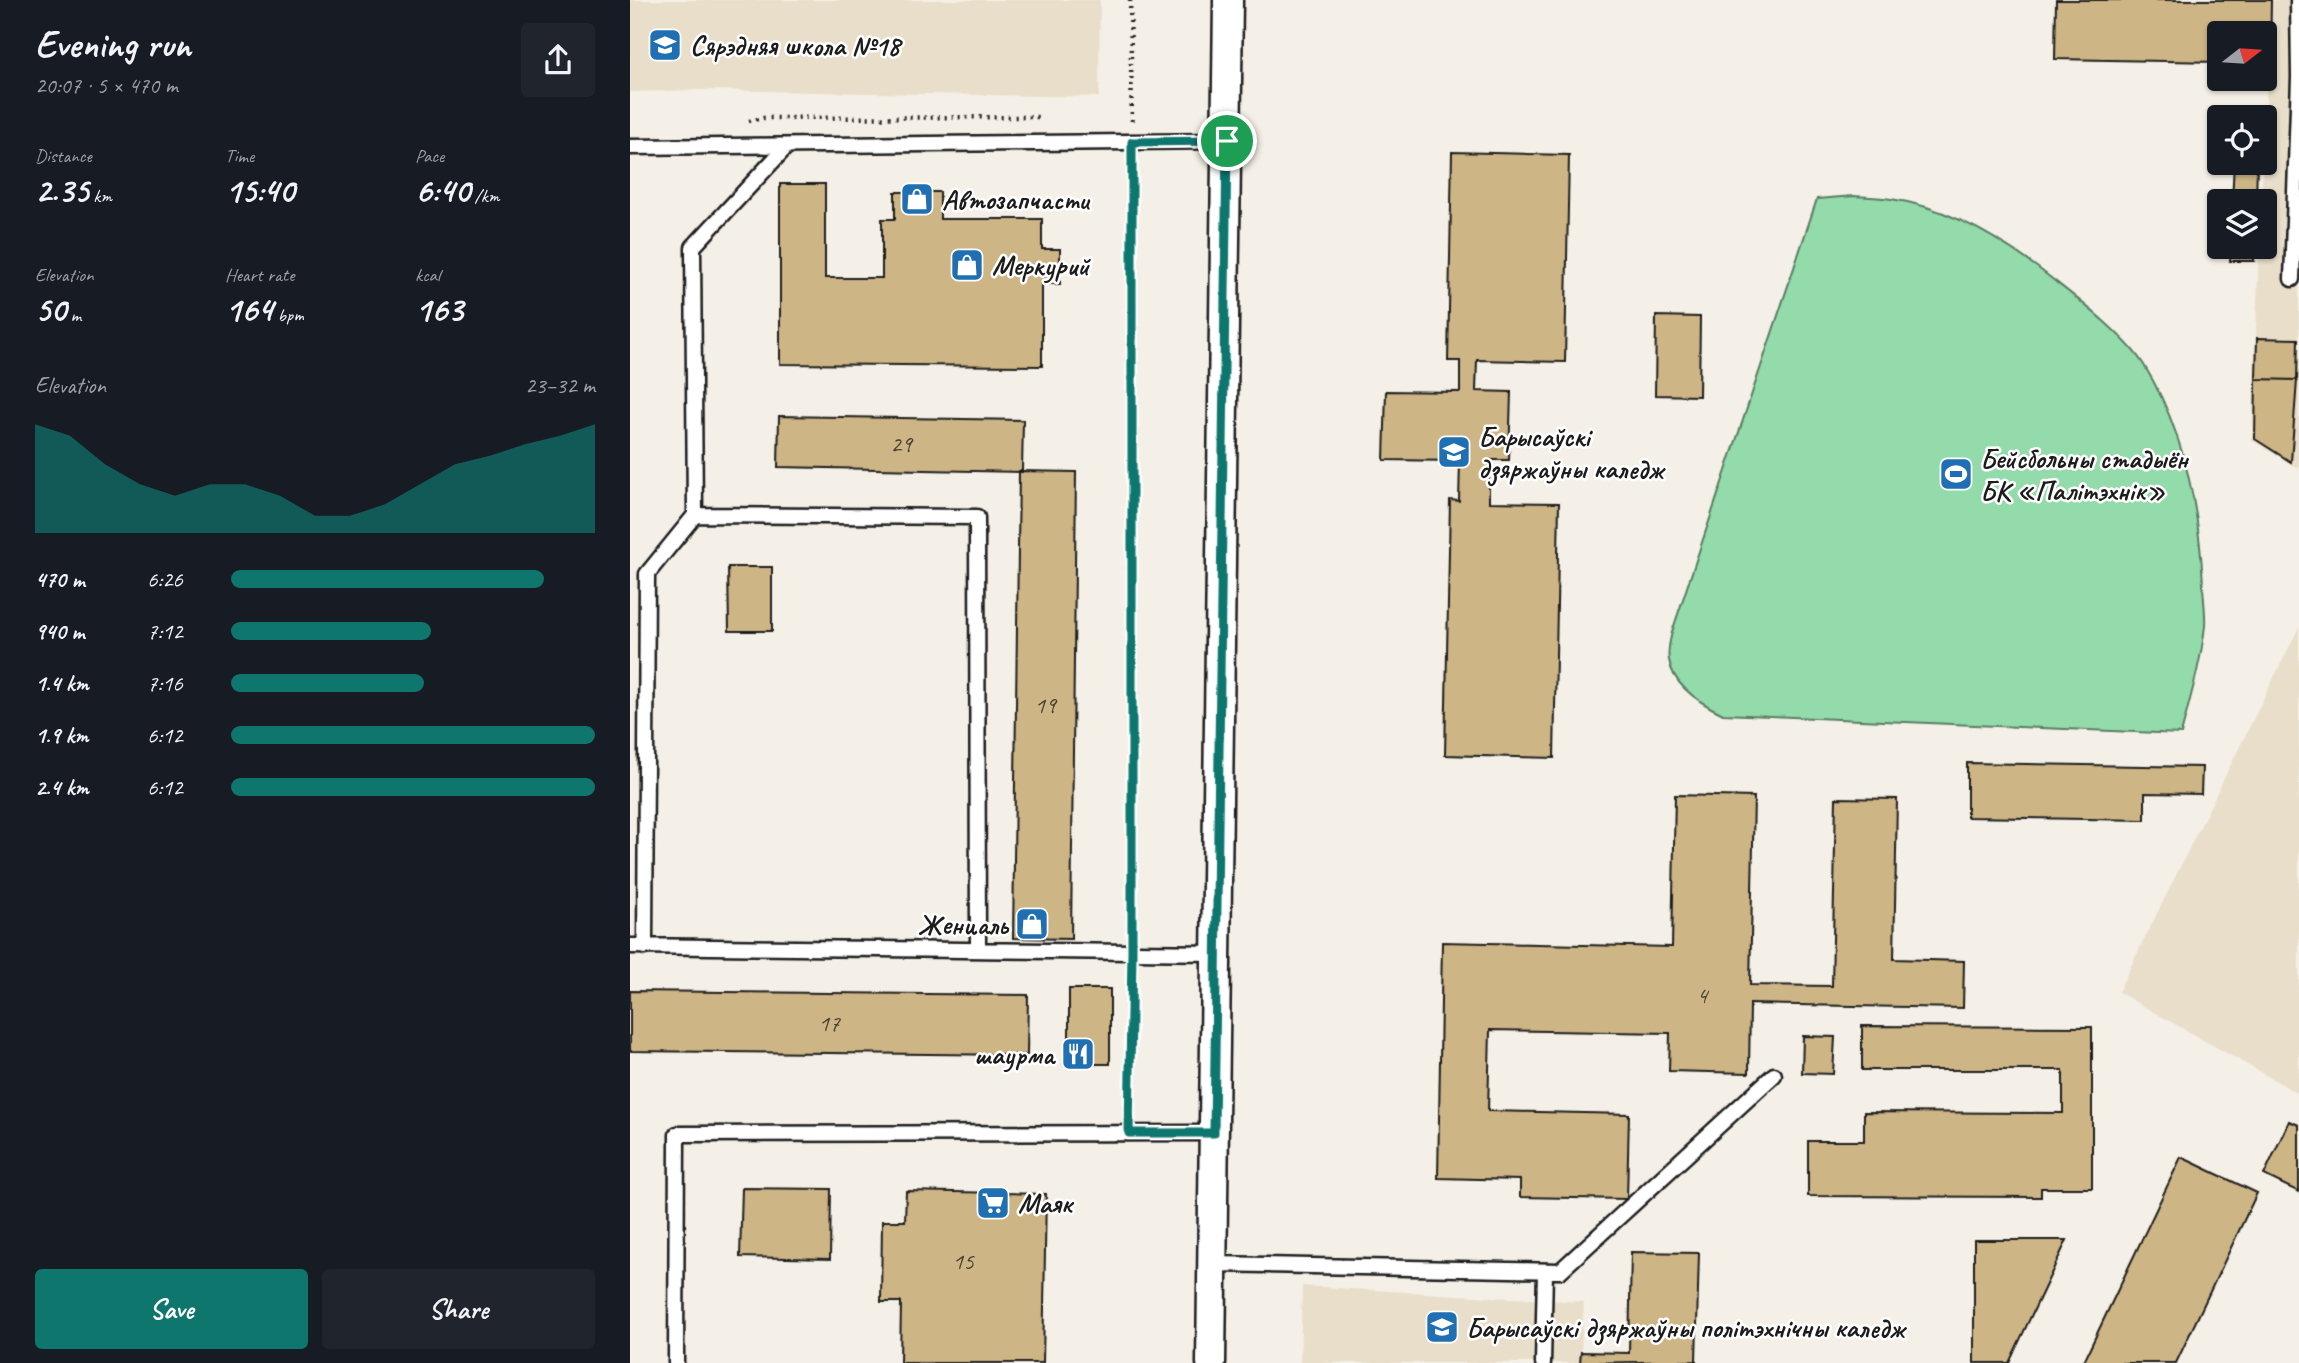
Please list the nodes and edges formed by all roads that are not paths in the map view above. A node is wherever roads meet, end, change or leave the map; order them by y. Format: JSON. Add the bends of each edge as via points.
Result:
{"nodes":[{"id":1,"x":1228,"y":0,"type":"edge"},
{"id":2,"x":2298,"y":0,"type":"edge"},
{"id":3,"x":2299,"y":77,"type":"edge"},
{"id":4,"x":1227,"y":141,"type":"junction"},
{"id":5,"x":786,"y":147,"type":"junction"},
{"id":6,"x":630,"y":148,"type":"edge"},
{"id":7,"x":2292,"y":279,"type":"dead end"},
{"id":8,"x":695,"y":515,"type":"junction"},
{"id":9,"x":637,"y":946,"type":"edge"},
{"id":10,"x":978,"y":950,"type":"junction"},
{"id":11,"x":1216,"y":953,"type":"junction"},
{"id":12,"x":1774,"y":1075,"type":"dead end"},
{"id":13,"x":1214,"y":1133,"type":"junction"},
{"id":14,"x":1212,"y":1264,"type":"junction"},
{"id":15,"x":1545,"y":1270,"type":"junction"},
{"id":16,"x":676,"y":1363,"type":"edge"},
{"id":17,"x":1211,"y":1363,"type":"edge"},
{"id":18,"x":1544,"y":1363,"type":"edge"}],
"edges":[{"from":1,"to":4,"type":"street"},
{"from":2,"to":3,"type":"lane"},
{"from":3,"to":7,"type":"lane"},
{"from":4,"to":5,"type":"lane"},
{"from":4,"to":11,"type":"street"},
{"from":5,"to":6,"type":"lane"},
{"from":5,"to":8,"type":"lane","via":[[693,247]]},
{"from":8,"to":9,"type":"lane","via":[[647,574]]},
{"from":8,"to":10,"type":"lane","via":[[977,517]]},
{"from":9,"to":10,"type":"lane"},
{"from":10,"to":11,"type":"lane"},
{"from":11,"to":13,"type":"street"},
{"from":12,"to":15,"type":"lane","via":[[1560,1271]]},
{"from":13,"to":14,"type":"street"},
{"from":13,"to":16,"type":"lane","via":[[677,1134]]},
{"from":14,"to":15,"type":"lane"},
{"from":14,"to":17,"type":"street"},
{"from":15,"to":18,"type":"lane"}]}
